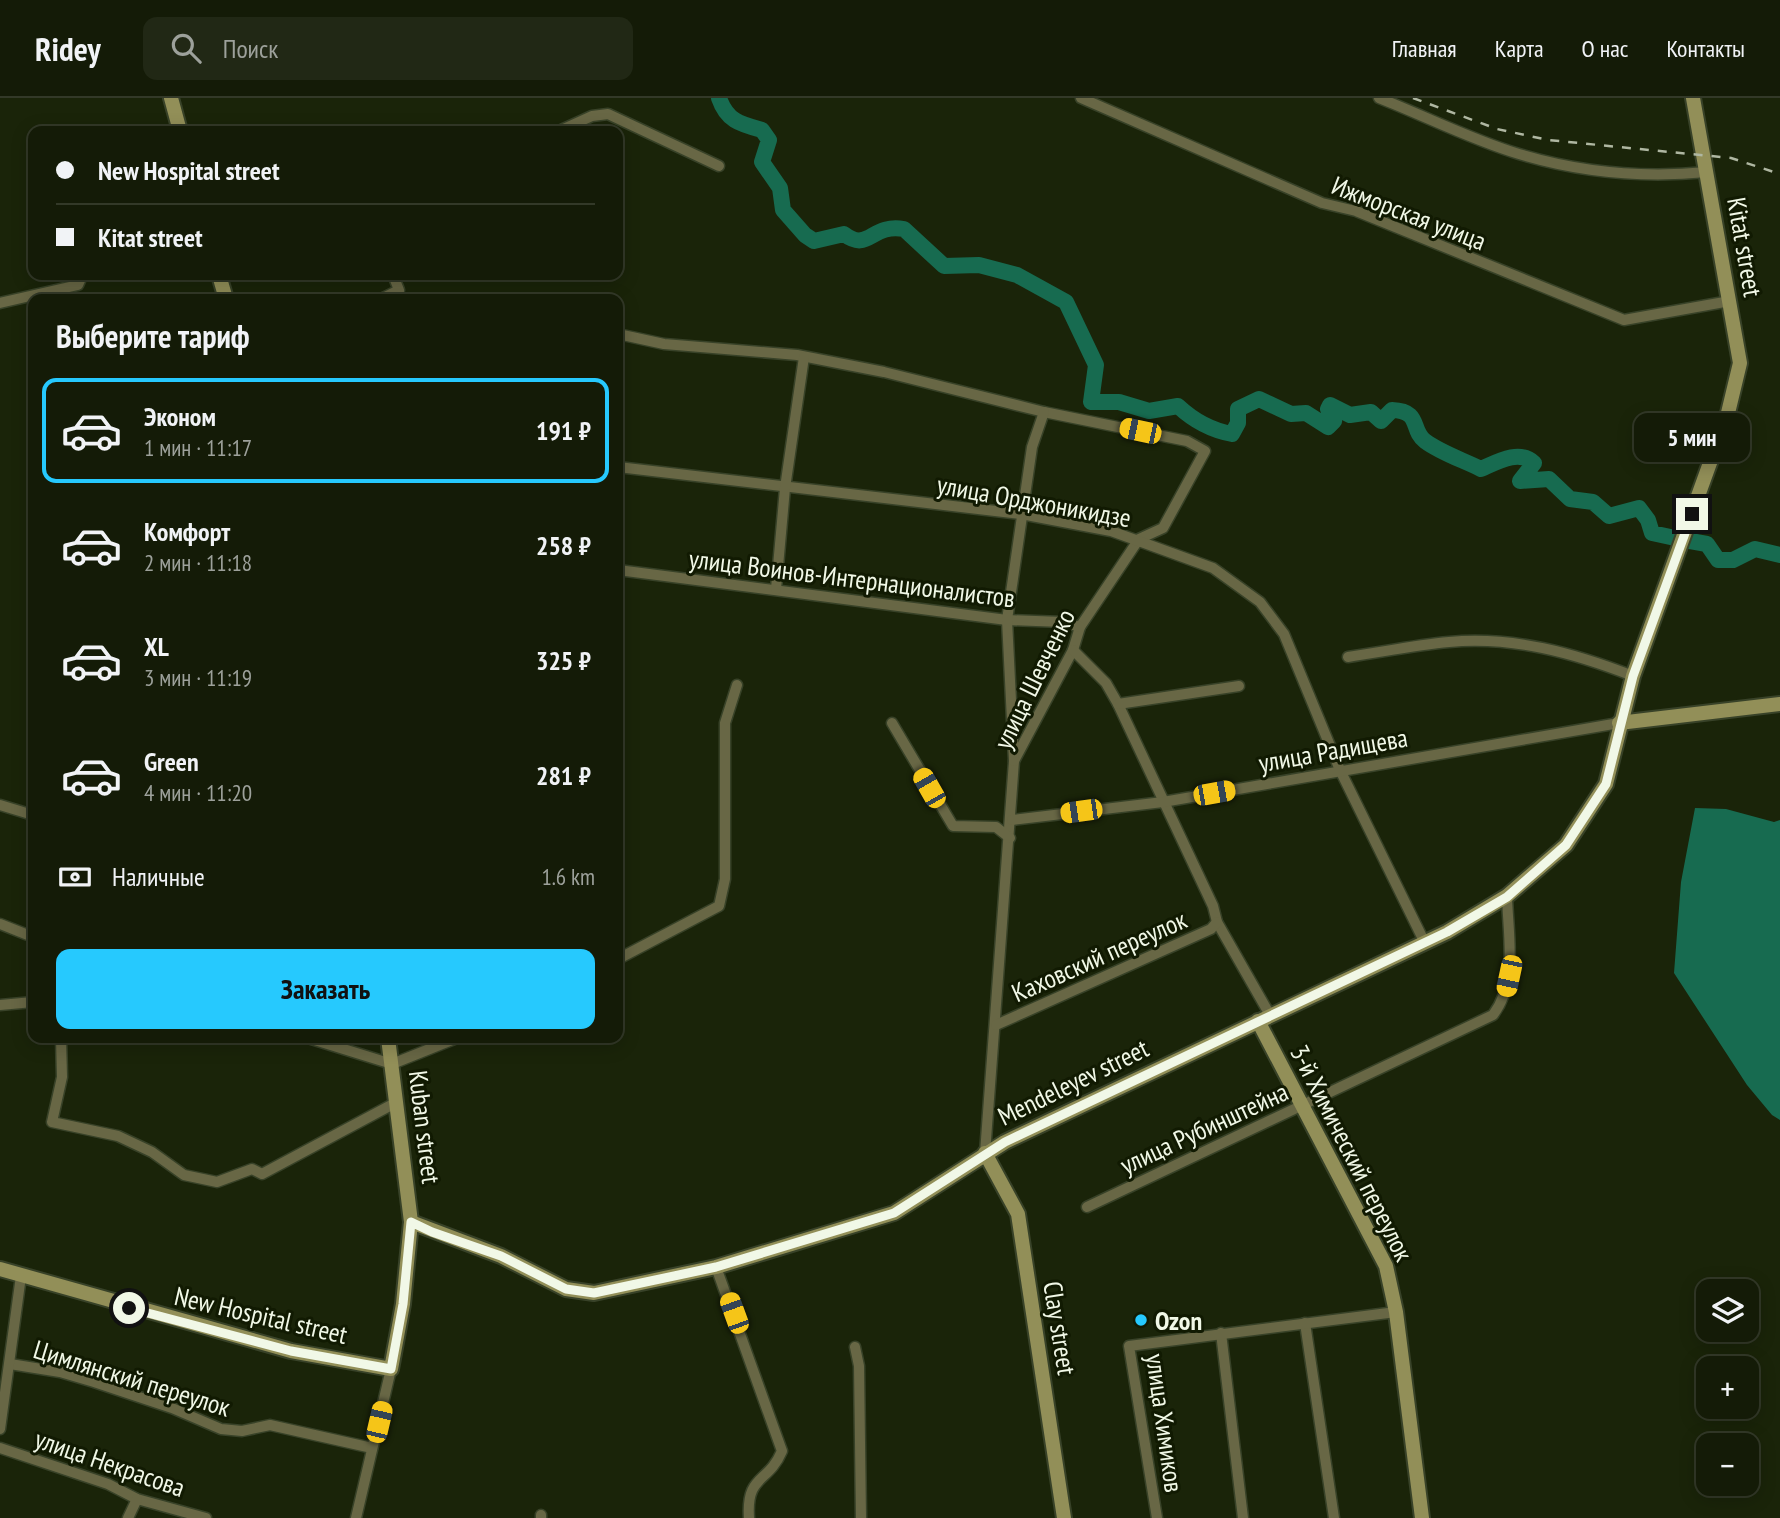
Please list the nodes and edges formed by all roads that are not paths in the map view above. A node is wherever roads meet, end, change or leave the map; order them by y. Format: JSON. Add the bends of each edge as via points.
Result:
{"nodes":[{"id":1,"x":171,"y":98,"type":"edge"},
{"id":2,"x":1081,"y":98,"type":"edge"},
{"id":3,"x":1378,"y":98,"type":"edge"},
{"id":4,"x":1693,"y":98,"type":"edge"},
{"id":5,"x":179,"y":126,"type":"edge"},
{"id":6,"x":570,"y":126,"type":"edge"},
{"id":7,"x":719,"y":166,"type":"dead end"},
{"id":8,"x":1707,"y":172,"type":"junction"},
{"id":9,"x":80,"y":280,"type":"edge"},
{"id":10,"x":395,"y":280,"type":"edge"},
{"id":11,"x":39,"y":294,"type":"edge"},
{"id":12,"x":391,"y":294,"type":"edge"},
{"id":13,"x":28,"y":297,"type":"edge"},
{"id":14,"x":1730,"y":301,"type":"junction"},
{"id":15,"x":0,"y":303,"type":"edge"},
{"id":16,"x":623,"y":335,"type":"edge"},
{"id":17,"x":804,"y":356,"type":"junction"},
{"id":18,"x":1044,"y":412,"type":"junction"},
{"id":19,"x":623,"y":468,"type":"edge"},
{"id":20,"x":785,"y":488,"type":"junction"},
{"id":21,"x":1021,"y":514,"type":"junction"},
{"id":22,"x":1139,"y":539,"type":"junction"},
{"id":23,"x":623,"y":571,"type":"edge"},
{"id":24,"x":776,"y":589,"type":"junction"},
{"id":25,"x":1007,"y":620,"type":"junction"},
{"id":26,"x":1080,"y":627,"type":"junction"},
{"id":27,"x":1073,"y":650,"type":"junction"},
{"id":28,"x":1348,"y":657,"type":"dead end"},
{"id":29,"x":1633,"y":676,"type":"junction"},
{"id":30,"x":737,"y":685,"type":"dead end"},
{"id":31,"x":1239,"y":686,"type":"dead end"},
{"id":32,"x":1118,"y":704,"type":"junction"},
{"id":33,"x":1780,"y":705,"type":"edge"},
{"id":34,"x":892,"y":723,"type":"dead end"},
{"id":35,"x":1619,"y":723,"type":"junction"},
{"id":36,"x":1014,"y":761,"type":"junction"},
{"id":37,"x":1340,"y":770,"type":"junction"},
{"id":38,"x":1163,"y":802,"type":"junction"},
{"id":39,"x":0,"y":806,"type":"edge"},
{"id":40,"x":28,"y":814,"type":"edge"},
{"id":41,"x":1012,"y":820,"type":"junction"},
{"id":42,"x":1010,"y":838,"type":"junction"},
{"id":43,"x":1507,"y":897,"type":"junction"},
{"id":44,"x":1217,"y":922,"type":"junction"},
{"id":45,"x":0,"y":924,"type":"edge"},
{"id":46,"x":28,"y":935,"type":"edge"},
{"id":47,"x":1425,"y":943,"type":"junction"},
{"id":48,"x":623,"y":956,"type":"edge"},
{"id":49,"x":28,"y":1002,"type":"edge"},
{"id":50,"x":0,"y":1004,"type":"edge"},
{"id":51,"x":1264,"y":1018,"type":"junction"},
{"id":52,"x":996,"y":1025,"type":"junction"},
{"id":53,"x":61,"y":1043,"type":"edge"},
{"id":54,"x":324,"y":1043,"type":"edge"},
{"id":55,"x":389,"y":1043,"type":"edge"},
{"id":56,"x":444,"y":1043,"type":"edge"},
{"id":57,"x":392,"y":1064,"type":"junction"},
{"id":58,"x":397,"y":1102,"type":"junction"},
{"id":59,"x":1302,"y":1105,"type":"junction"},
{"id":60,"x":985,"y":1153,"type":"junction"},
{"id":61,"x":1087,"y":1207,"type":"dead end"},
{"id":62,"x":411,"y":1222,"type":"junction"},
{"id":63,"x":716,"y":1267,"type":"junction"},
{"id":64,"x":0,"y":1269,"type":"edge"},
{"id":65,"x":21,"y":1276,"type":"junction"},
{"id":66,"x":1396,"y":1312,"type":"junction"},
{"id":67,"x":1306,"y":1323,"type":"junction"},
{"id":68,"x":1220,"y":1333,"type":"junction"},
{"id":69,"x":855,"y":1347,"type":"dead end"},
{"id":70,"x":10,"y":1364,"type":"junction"},
{"id":71,"x":391,"y":1369,"type":"junction"},
{"id":72,"x":0,"y":1429,"type":"edge"},
{"id":73,"x":0,"y":1448,"type":"edge"},
{"id":74,"x":373,"y":1448,"type":"junction"},
{"id":75,"x":138,"y":1499,"type":"junction"},
{"id":76,"x":128,"y":1518,"type":"edge"},
{"id":77,"x":206,"y":1518,"type":"edge"},
{"id":78,"x":356,"y":1518,"type":"edge"},
{"id":79,"x":749,"y":1518,"type":"edge"},
{"id":80,"x":861,"y":1518,"type":"edge"},
{"id":81,"x":1064,"y":1518,"type":"edge"},
{"id":82,"x":1157,"y":1518,"type":"edge"},
{"id":83,"x":1243,"y":1518,"type":"edge"},
{"id":84,"x":1334,"y":1518,"type":"edge"},
{"id":85,"x":1422,"y":1518,"type":"edge"}],
"edges":[{"from":1,"to":5,"type":"street"},
{"from":2,"to":14,"type":"street","name":"Ижморская улица","via":[[1322,203],[1356,211],[1624,320]]},
{"from":3,"to":8,"type":"street","via":[[1519,154],[1623,173]]},
{"from":4,"to":8,"type":"street","name":"Kitat street"},
{"from":6,"to":7,"type":"street","via":[[608,114]]},
{"from":8,"to":14,"type":"street","name":"Kitat street"},
{"from":9,"to":11,"type":"street","via":[[78,285]]},
{"from":10,"to":12,"type":"street","via":[[399,290]]},
{"from":13,"to":15,"type":"street"},
{"from":14,"to":29,"type":"street","name":"Kitat street","via":[[1740,363],[1728,413]]},
{"from":16,"to":17,"type":"street","via":[[664,344]]},
{"from":17,"to":18,"type":"street"},
{"from":17,"to":20,"type":"street"},
{"from":18,"to":21,"type":"street","via":[[1032,447]]},
{"from":18,"to":22,"type":"street","name":"улица Шевченко","via":[[1188,441],[1205,451],[1163,528]]},
{"from":19,"to":20,"type":"street","name":"улица Орджоникидзе"},
{"from":20,"to":21,"type":"street","name":"улица Орджоникидзе"},
{"from":20,"to":24,"type":"street"},
{"from":21,"to":22,"type":"street","name":"улица Орджоникидзе"},
{"from":21,"to":25,"type":"street"},
{"from":22,"to":26,"type":"street","name":"улица Шевченко"},
{"from":22,"to":37,"type":"street","name":"улица Орджоникидзе","via":[[1213,568],[1260,602],[1284,634]]},
{"from":23,"to":24,"type":"street","name":"улица Воинов-Интернационалистов"},
{"from":24,"to":25,"type":"street","name":"улица Воинов-Интернационалистов"},
{"from":25,"to":26,"type":"street","name":"улица Воинов-Интернационалистов"},
{"from":25,"to":36,"type":"street"},
{"from":26,"to":27,"type":"street","name":"улица Шевченко"},
{"from":27,"to":32,"type":"street","via":[[1106,683]]},
{"from":27,"to":36,"type":"street","name":"улица Шевченко"},
{"from":28,"to":29,"type":"street","via":[[1451,642],[1512,642],[1582,656]]},
{"from":29,"to":35,"type":"street","name":"Kitat street"},
{"from":30,"to":48,"type":"street","via":[[726,723],[724,879],[719,906]]},
{"from":31,"to":32,"type":"street"},
{"from":32,"to":38,"type":"street"},
{"from":33,"to":35,"type":"street"},
{"from":34,"to":42,"type":"street","via":[[953,826],[996,827]]},
{"from":35,"to":37,"type":"street","name":"улица Радищева"},
{"from":35,"to":43,"type":"street","name":"Mendeleyev street","via":[[1606,784],[1566,845]]},
{"from":36,"to":41,"type":"street","name":"улица Шевченко"},
{"from":37,"to":38,"type":"street","name":"улица Радищева"},
{"from":37,"to":47,"type":"street","name":"улица Орджоникидзе"},
{"from":38,"to":41,"type":"street","name":"улица Радищева"},
{"from":38,"to":44,"type":"street"},
{"from":39,"to":40,"type":"street"},
{"from":41,"to":42,"type":"street","name":"улица Шевченко"},
{"from":42,"to":52,"type":"street","name":"улица Шевченко"},
{"from":43,"to":47,"type":"street","name":"Mendeleyev street"},
{"from":43,"to":59,"type":"street","name":"улица Рубинштейна","via":[[1509,976],[1504,1000],[1493,1015]]},
{"from":44,"to":51,"type":"street"},
{"from":44,"to":52,"type":"street","name":"Каховский переулок"},
{"from":45,"to":46,"type":"street"},
{"from":47,"to":51,"type":"street","name":"Mendeleyev street"},
{"from":49,"to":50,"type":"street"},
{"from":51,"to":59,"type":"street","name":"3-й Химический переулок"},
{"from":51,"to":60,"type":"street","name":"Mendeleyev street"},
{"from":52,"to":60,"type":"street","name":"улица Шевченко"},
{"from":53,"to":58,"type":"street","via":[[62,1077],[52,1122],[118,1136],[152,1152],[184,1175],[217,1182],[252,1169],[262,1174]]},
{"from":54,"to":57,"type":"street"},
{"from":55,"to":57,"type":"street","name":"Kuban street"},
{"from":56,"to":57,"type":"street"},
{"from":57,"to":58,"type":"street","name":"Kuban street"},
{"from":58,"to":62,"type":"street","name":"Kuban street"},
{"from":59,"to":61,"type":"street","name":"улица Рубинштейна"},
{"from":59,"to":66,"type":"street","name":"3-й Химический переулок","via":[[1386,1266]]},
{"from":60,"to":63,"type":"street","name":"Mendeleyev street","via":[[894,1213]]},
{"from":60,"to":81,"type":"street","name":"Clay street","via":[[1018,1214]]},
{"from":62,"to":63,"type":"street","name":"Mendeleyev street","via":[[501,1256],[566,1289],[594,1293]]},
{"from":62,"to":71,"type":"street","name":"Kuban street"},
{"from":63,"to":79,"type":"street","via":[[782,1451],[776,1465],[753,1485]]},
{"from":64,"to":65,"type":"street","name":"New Hospital street"},
{"from":65,"to":70,"type":"street"},
{"from":65,"to":71,"type":"street","name":"New Hospital street","via":[[291,1351]]},
{"from":66,"to":67,"type":"street","name":"улица Химиков"},
{"from":66,"to":85,"type":"street","name":"3-й Химический переулок"},
{"from":67,"to":68,"type":"street","name":"улица Химиков"},
{"from":67,"to":84,"type":"street"},
{"from":68,"to":82,"type":"street","name":"улица Химиков","via":[[1129,1346]]},
{"from":68,"to":83,"type":"street"},
{"from":69,"to":80,"type":"street"},
{"from":70,"to":72,"type":"street"},
{"from":70,"to":74,"type":"street","name":"Цимлянский переулок","via":[[60,1372],[221,1429],[242,1431],[270,1425]]},
{"from":71,"to":74,"type":"street"},
{"from":73,"to":75,"type":"street","name":"улица Некрасова","via":[[108,1484]]},
{"from":74,"to":78,"type":"street"},
{"from":75,"to":76,"type":"street"},
{"from":75,"to":77,"type":"street","name":"улица Некрасова"}]}
